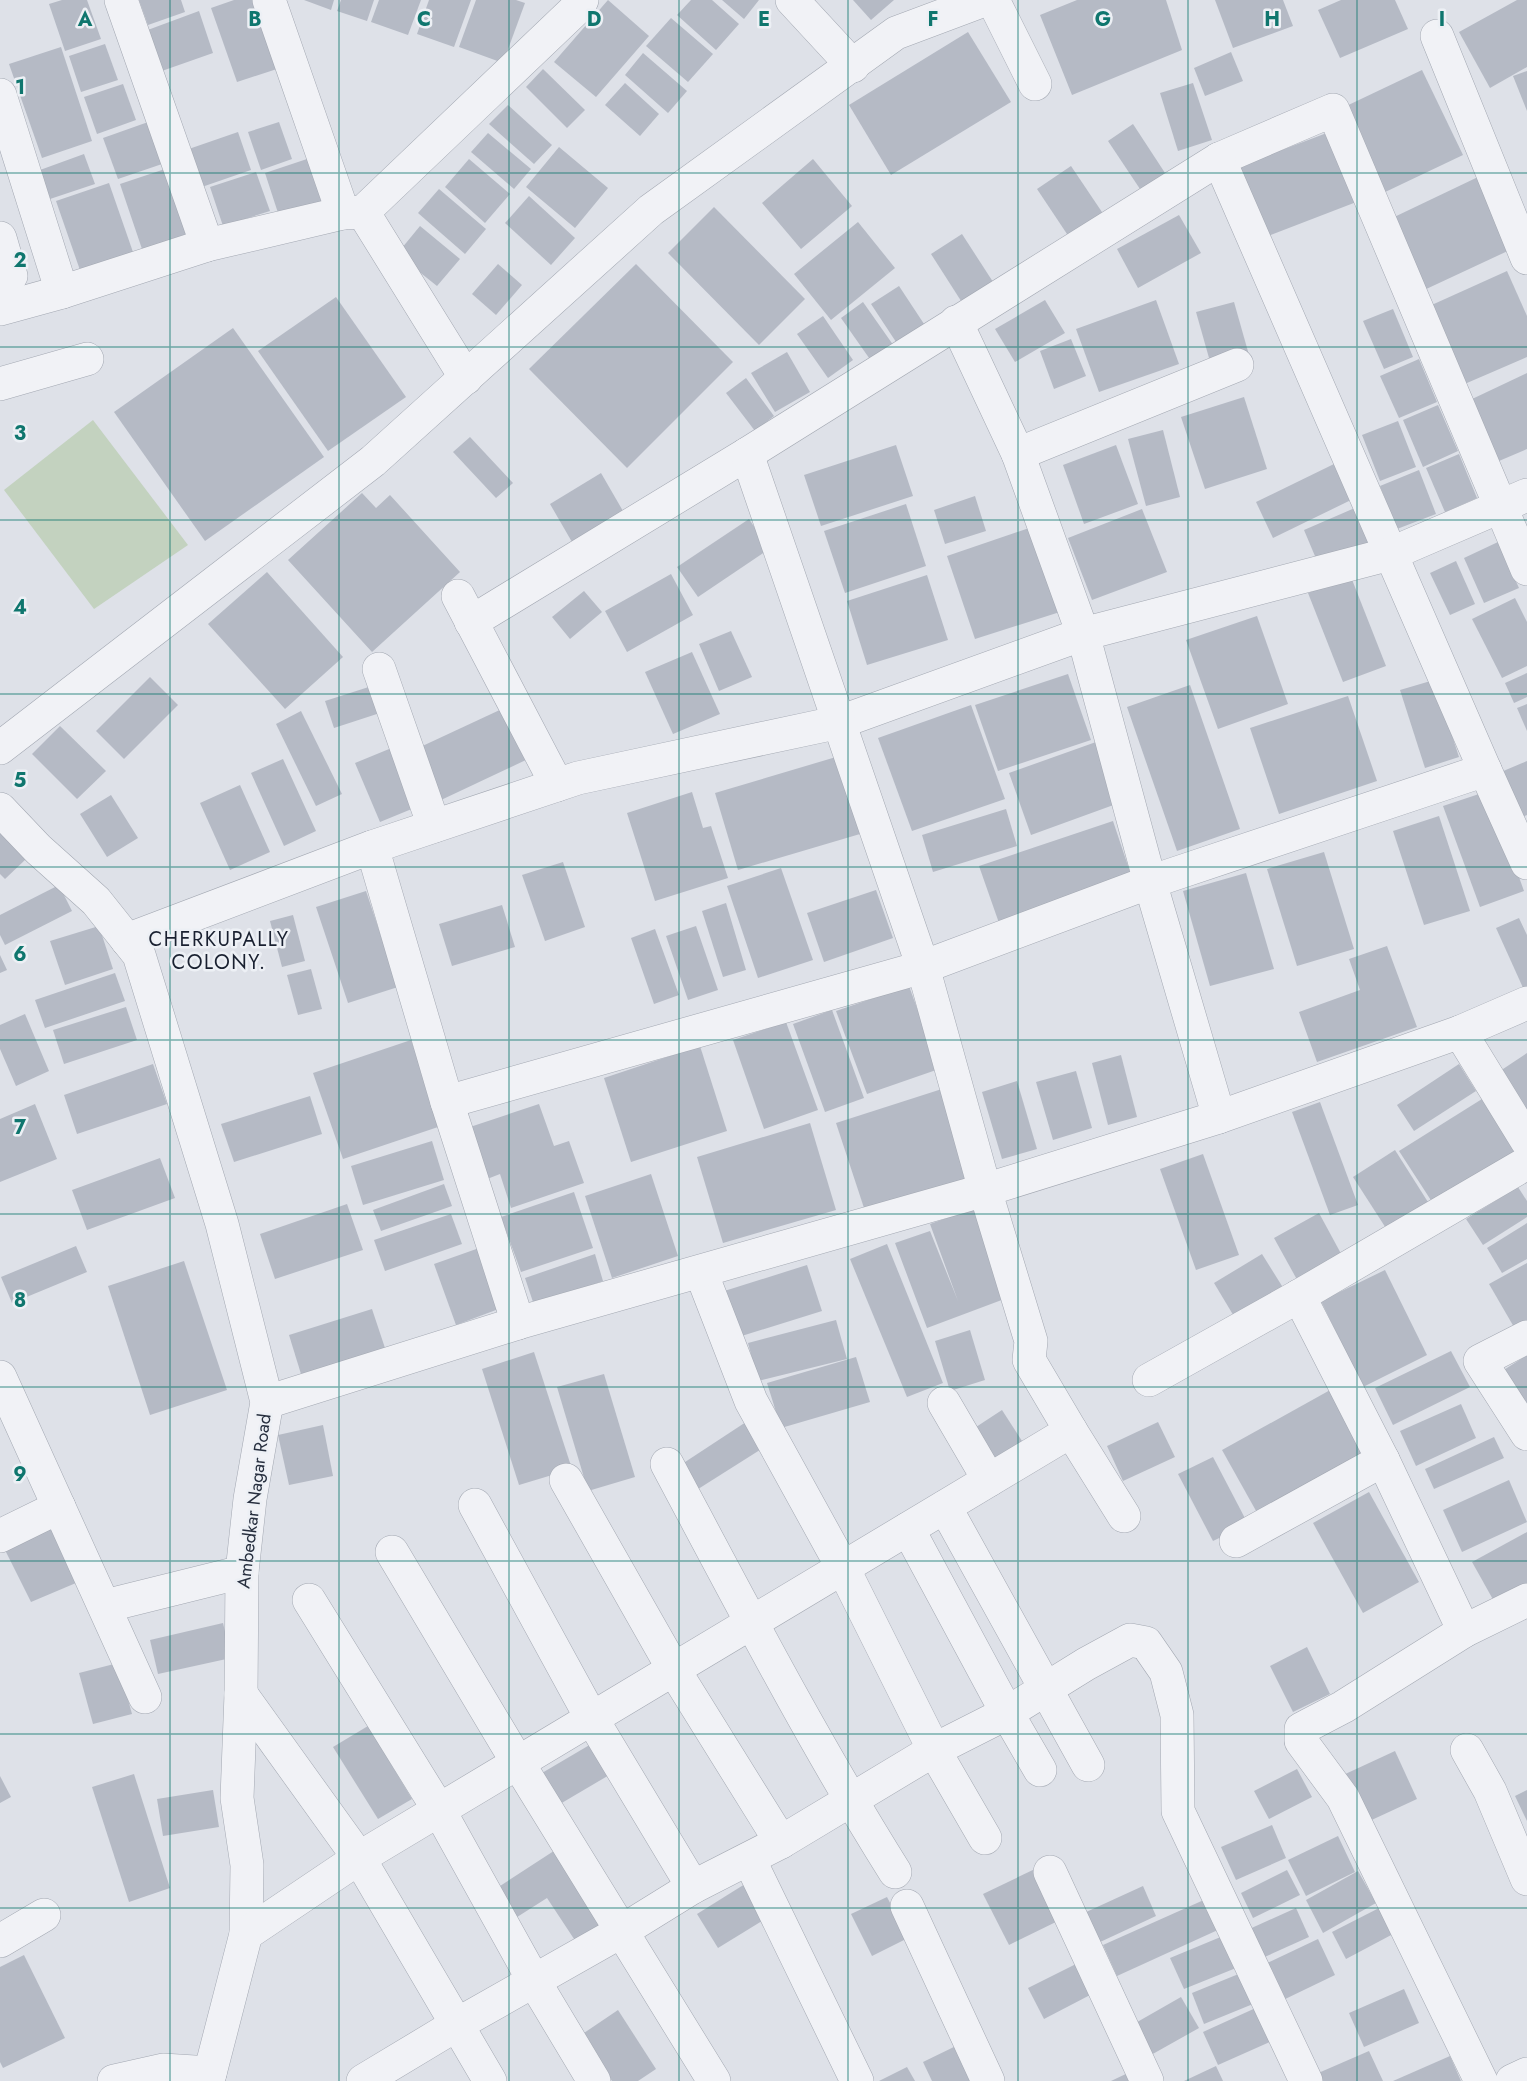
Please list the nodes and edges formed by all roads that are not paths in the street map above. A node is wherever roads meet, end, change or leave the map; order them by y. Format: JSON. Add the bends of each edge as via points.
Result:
{"nodes":[{"id":1,"x":121,"y":0,"type":"edge"},
{"id":2,"x":269,"y":0,"type":"edge"},
{"id":3,"x":792,"y":0,"type":"edge"},
{"id":4,"x":984,"y":0,"type":"edge"},
{"id":5,"x":993,"y":0,"type":"edge"},
{"id":6,"x":571,"y":2,"type":"edge"},
{"id":7,"x":1437,"y":36,"type":"dead end"},
{"id":8,"x":853,"y":66,"type":"junction"},
{"id":9,"x":1035,"y":84,"type":"dead end"},
{"id":10,"x":0,"y":95,"type":"edge"},
{"id":11,"x":1219,"y":159,"type":"junction"},
{"id":12,"x":353,"y":213,"type":"junction"},
{"id":13,"x":0,"y":238,"type":"edge"},
{"id":14,"x":207,"y":245,"type":"junction"},
{"id":15,"x":1527,"y":258,"type":"edge"},
{"id":16,"x":0,"y":291,"type":"edge"},
{"id":17,"x":62,"y":292,"type":"junction"},
{"id":18,"x":0,"y":309,"type":"edge"},
{"id":19,"x":956,"y":322,"type":"junction"},
{"id":20,"x":87,"y":359,"type":"dead end"},
{"id":21,"x":1237,"y":365,"type":"dead end"},
{"id":22,"x":466,"y":378,"type":"junction"},
{"id":23,"x":0,"y":384,"type":"edge"},
{"id":24,"x":747,"y":453,"type":"junction"},
{"id":25,"x":1018,"y":454,"type":"junction"},
{"id":26,"x":1514,"y":501,"type":"edge"},
{"id":27,"x":1390,"y":554,"type":"junction"},
{"id":28,"x":1527,"y":569,"type":"edge"},
{"id":29,"x":1083,"y":633,"type":"junction"},
{"id":30,"x":379,"y":669,"type":"dead end"},
{"id":31,"x":840,"y":722,"type":"junction"},
{"id":32,"x":0,"y":748,"type":"edge"},
{"id":33,"x":1485,"y":770,"type":"junction"},
{"id":34,"x":557,"y":785,"type":"junction"},
{"id":35,"x":0,"y":809,"type":"edge"},
{"id":36,"x":434,"y":826,"type":"junction"},
{"id":37,"x":372,"y":847,"type":"junction"},
{"id":38,"x":1527,"y":863,"type":"edge"},
{"id":39,"x":1150,"y":882,"type":"junction"},
{"id":40,"x":127,"y":940,"type":"junction"},
{"id":41,"x":923,"y":967,"type":"junction"},
{"id":42,"x":1527,"y":1003,"type":"edge"},
{"id":43,"x":1460,"y":1032,"type":"junction"},
{"id":44,"x":447,"y":1102,"type":"junction"},
{"id":45,"x":1219,"y":1117,"type":"junction"},
{"id":46,"x":1527,"y":1141,"type":"edge"},
{"id":47,"x":1527,"y":1163,"type":"edge"},
{"id":48,"x":985,"y":1190,"type":"junction"},
{"id":49,"x":701,"y":1272,"type":"junction"},
{"id":50,"x":1299,"y":1296,"type":"junction"},
{"id":51,"x":518,"y":1323,"type":"junction"},
{"id":52,"x":1527,"y":1337,"type":"edge"},
{"id":53,"x":0,"y":1377,"type":"edge"},
{"id":54,"x":1149,"y":1380,"type":"dead end"},
{"id":55,"x":267,"y":1402,"type":"junction"},
{"id":56,"x":944,"y":1403,"type":"dead end"},
{"id":57,"x":1071,"y":1431,"type":"junction"},
{"id":58,"x":1527,"y":1434,"type":"edge"},
{"id":59,"x":1383,"y":1460,"type":"junction"},
{"id":60,"x":667,"y":1464,"type":"dead end"},
{"id":61,"x":567,"y":1480,"type":"dead end"},
{"id":62,"x":989,"y":1480,"type":"junction"},
{"id":63,"x":475,"y":1505,"type":"dead end"},
{"id":64,"x":59,"y":1507,"type":"junction"},
{"id":65,"x":945,"y":1507,"type":"junction"},
{"id":66,"x":1124,"y":1516,"type":"dead end"},
{"id":67,"x":908,"y":1529,"type":"junction"},
{"id":68,"x":0,"y":1536,"type":"edge"},
{"id":69,"x":1236,"y":1540,"type":"dead end"},
{"id":70,"x":392,"y":1552,"type":"dead end"},
{"id":71,"x":843,"y":1568,"type":"junction"},
{"id":72,"x":242,"y":1572,"type":"junction"},
{"id":73,"x":309,"y":1600,"type":"dead end"},
{"id":74,"x":1527,"y":1600,"type":"edge"},
{"id":75,"x":105,"y":1606,"type":"junction"},
{"id":76,"x":752,"y":1623,"type":"junction"},
{"id":77,"x":1464,"y":1631,"type":"junction"},
{"id":78,"x":674,"y":1670,"type":"junction"},
{"id":79,"x":1046,"y":1688,"type":"junction"},
{"id":80,"x":241,"y":1694,"type":"junction"},
{"id":81,"x":145,"y":1697,"type":"dead end"},
{"id":82,"x":1006,"y":1713,"type":"junction"},
{"id":83,"x":592,"y":1719,"type":"junction"},
{"id":84,"x":934,"y":1750,"type":"junction"},
{"id":85,"x":1467,"y":1750,"type":"dead end"},
{"id":86,"x":518,"y":1763,"type":"junction"},
{"id":87,"x":1088,"y":1765,"type":"dead end"},
{"id":88,"x":1040,"y":1770,"type":"dead end"},
{"id":89,"x":850,"y":1802,"type":"junction"},
{"id":90,"x":439,"y":1810,"type":"junction"},
{"id":91,"x":985,"y":1838,"type":"dead end"},
{"id":92,"x":781,"y":1842,"type":"junction"},
{"id":93,"x":359,"y":1858,"type":"junction"},
{"id":94,"x":749,"y":1859,"type":"junction"},
{"id":95,"x":895,"y":1872,"type":"dead end"},
{"id":96,"x":1050,"y":1872,"type":"dead end"},
{"id":97,"x":1527,"y":1879,"type":"edge"},
{"id":98,"x":693,"y":1887,"type":"junction"},
{"id":99,"x":907,"y":1906,"type":"dead end"},
{"id":100,"x":44,"y":1915,"type":"dead end"},
{"id":101,"x":622,"y":1931,"type":"junction"},
{"id":102,"x":246,"y":1934,"type":"junction"},
{"id":103,"x":0,"y":1941,"type":"edge"},
{"id":104,"x":534,"y":1981,"type":"junction"},
{"id":105,"x":456,"y":2025,"type":"junction"},
{"id":106,"x":1527,"y":2074,"type":"edge"},
{"id":107,"x":209,"y":2077,"type":"edge"},
{"id":108,"x":369,"y":2080,"type":"edge"},
{"id":109,"x":114,"y":2081,"type":"edge"},
{"id":110,"x":490,"y":2081,"type":"edge"},
{"id":111,"x":594,"y":2081,"type":"edge"},
{"id":112,"x":714,"y":2081,"type":"edge"},
{"id":113,"x":857,"y":2081,"type":"edge"},
{"id":114,"x":988,"y":2081,"type":"edge"},
{"id":115,"x":1147,"y":2081,"type":"edge"},
{"id":116,"x":1306,"y":2081,"type":"edge"},
{"id":117,"x":1480,"y":2081,"type":"edge"},
{"id":118,"x":1512,"y":2081,"type":"edge"}],
"edges":[{"from":1,"to":14,"type":"street"},
{"from":2,"to":12,"type":"street"},
{"from":3,"to":8,"type":"street"},
{"from":4,"to":8,"type":"street","via":[[896,33]]},
{"from":5,"to":9,"type":"street"},
{"from":6,"to":12,"type":"street"},
{"from":7,"to":15,"type":"street"},
{"from":8,"to":22,"type":"street","via":[[651,210]]},
{"from":10,"to":17,"type":"street"},
{"from":11,"to":19,"type":"street"},
{"from":11,"to":26,"type":"street","via":[[1333,110]]},
{"from":11,"to":27,"type":"street"},
{"from":12,"to":14,"type":"street"},
{"from":12,"to":22,"type":"street"},
{"from":13,"to":16,"type":"street","via":[[11,276]]},
{"from":14,"to":17,"type":"street"},
{"from":17,"to":18,"type":"street"},
{"from":19,"to":24,"type":"street"},
{"from":19,"to":25,"type":"street"},
{"from":20,"to":23,"type":"street"},
{"from":21,"to":25,"type":"street"},
{"from":22,"to":32,"type":"street","via":[[374,461]]},
{"from":24,"to":31,"type":"street"},
{"from":24,"to":34,"type":"street","via":[[465,609]]},
{"from":25,"to":29,"type":"street"},
{"from":26,"to":27,"type":"street"},
{"from":26,"to":28,"type":"street"},
{"from":27,"to":29,"type":"street"},
{"from":27,"to":33,"type":"street"},
{"from":29,"to":31,"type":"street"},
{"from":29,"to":39,"type":"street"},
{"from":30,"to":36,"type":"street"},
{"from":31,"to":34,"type":"street"},
{"from":31,"to":41,"type":"street"},
{"from":33,"to":38,"type":"street"},
{"from":33,"to":39,"type":"street"},
{"from":34,"to":36,"type":"street"},
{"from":35,"to":40,"type":"street","name":"Ambedkar Nagar Road","via":[[96,902]]},
{"from":36,"to":37,"type":"street"},
{"from":37,"to":40,"type":"street"},
{"from":37,"to":44,"type":"street"},
{"from":39,"to":41,"type":"street"},
{"from":39,"to":45,"type":"street"},
{"from":40,"to":55,"type":"street","name":"Ambedkar Nagar Road","via":[[140,955],[222,1224]]},
{"from":41,"to":44,"type":"street"},
{"from":41,"to":48,"type":"street"},
{"from":42,"to":43,"type":"street"},
{"from":43,"to":45,"type":"street"},
{"from":43,"to":46,"type":"street"},
{"from":44,"to":51,"type":"street"},
{"from":45,"to":48,"type":"street"},
{"from":47,"to":50,"type":"street"},
{"from":48,"to":49,"type":"street"},
{"from":48,"to":57,"type":"street","via":[[1031,1341],[1029,1360]]},
{"from":49,"to":51,"type":"street"},
{"from":49,"to":71,"type":"street","via":[[751,1401]]},
{"from":50,"to":54,"type":"street"},
{"from":50,"to":59,"type":"street"},
{"from":51,"to":55,"type":"street"},
{"from":52,"to":58,"type":"street","via":[[1480,1361]]},
{"from":53,"to":64,"type":"street"},
{"from":55,"to":72,"type":"street","name":"Ambedkar Nagar Road"},
{"from":56,"to":62,"type":"street"},
{"from":57,"to":62,"type":"street"},
{"from":57,"to":66,"type":"street"},
{"from":59,"to":69,"type":"street"},
{"from":59,"to":77,"type":"street"},
{"from":60,"to":76,"type":"street"},
{"from":61,"to":78,"type":"street"},
{"from":62,"to":65,"type":"street"},
{"from":63,"to":83,"type":"street"},
{"from":64,"to":68,"type":"street"},
{"from":64,"to":75,"type":"street"},
{"from":65,"to":67,"type":"street"},
{"from":65,"to":79,"type":"street"},
{"from":67,"to":71,"type":"street"},
{"from":67,"to":82,"type":"street"},
{"from":70,"to":86,"type":"street"},
{"from":71,"to":76,"type":"street"},
{"from":71,"to":84,"type":"street"},
{"from":72,"to":75,"type":"street"},
{"from":72,"to":80,"type":"street","name":"Ambedkar Nagar Road"},
{"from":73,"to":90,"type":"street"},
{"from":74,"to":77,"type":"street"},
{"from":75,"to":81,"type":"street"},
{"from":76,"to":78,"type":"street"},
{"from":76,"to":89,"type":"street"},
{"from":77,"to":117,"type":"street","via":[[1301,1729],[1301,1741],[1343,1798]]},
{"from":78,"to":83,"type":"street"},
{"from":78,"to":92,"type":"street"},
{"from":79,"to":82,"type":"street"},
{"from":79,"to":87,"type":"street"},
{"from":79,"to":116,"type":"street","via":[[1130,1640],[1146,1643],[1166,1672],[1177,1715],[1178,1811]]},
{"from":80,"to":93,"type":"street"},
{"from":80,"to":102,"type":"street","name":"Ambedkar Nagar Road","via":[[237,1798],[247,1865]]},
{"from":82,"to":84,"type":"street"},
{"from":82,"to":88,"type":"street"},
{"from":83,"to":86,"type":"street"},
{"from":83,"to":98,"type":"street"},
{"from":84,"to":89,"type":"street"},
{"from":84,"to":91,"type":"street"},
{"from":85,"to":97,"type":"street","via":[[1490,1791]]},
{"from":86,"to":90,"type":"street"},
{"from":86,"to":101,"type":"street"},
{"from":89,"to":92,"type":"street"},
{"from":89,"to":95,"type":"street"},
{"from":90,"to":93,"type":"street"},
{"from":90,"to":104,"type":"street"},
{"from":92,"to":94,"type":"street"},
{"from":93,"to":102,"type":"street"},
{"from":93,"to":105,"type":"street"},
{"from":94,"to":98,"type":"street"},
{"from":94,"to":113,"type":"street"},
{"from":96,"to":115,"type":"street"},
{"from":98,"to":101,"type":"street"},
{"from":99,"to":114,"type":"street"},
{"from":100,"to":103,"type":"street"},
{"from":101,"to":104,"type":"street"},
{"from":101,"to":112,"type":"street"},
{"from":102,"to":107,"type":"street","name":"Ambedkar Nagar Road"},
{"from":104,"to":105,"type":"street"},
{"from":104,"to":111,"type":"street"},
{"from":105,"to":108,"type":"street"},
{"from":105,"to":110,"type":"street"},
{"from":106,"to":118,"type":"street"},
{"from":107,"to":109,"type":"street","via":[[163,2070]]}]}
